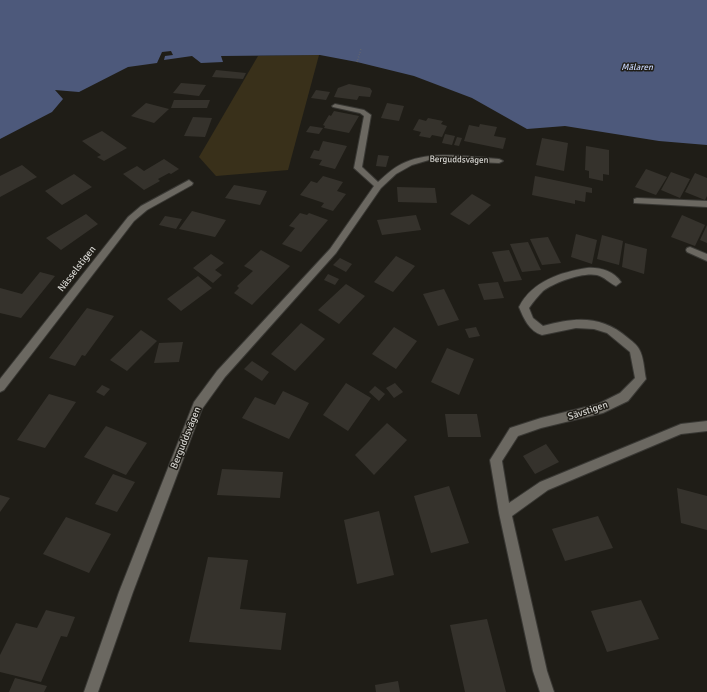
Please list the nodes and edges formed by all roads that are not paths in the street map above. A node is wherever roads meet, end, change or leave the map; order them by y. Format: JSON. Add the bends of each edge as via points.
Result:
{"nodes":[{"id":1,"x":336,"y":106,"type":"dead end"},
{"id":2,"x":499,"y":161,"type":"dead end"},
{"id":3,"x":189,"y":183,"type":"dead end"},
{"id":4,"x":378,"y":186,"type":"junction"},
{"id":5,"x":637,"y":201,"type":"dead end"},
{"id":6,"x":707,"y":204,"type":"edge"},
{"id":7,"x":690,"y":250,"type":"dead end"},
{"id":8,"x":707,"y":258,"type":"edge"},
{"id":9,"x":616,"y":282,"type":"dead end"},
{"id":10,"x":0,"y":387,"type":"edge"},
{"id":11,"x":707,"y":426,"type":"edge"},
{"id":12,"x":505,"y":513,"type":"junction"},
{"id":13,"x":91,"y":692,"type":"edge"},
{"id":14,"x":547,"y":692,"type":"edge"}],
"edges":[{"from":1,"to":4,"type":"street","via":[[362,111],[368,116],[358,168]]},
{"from":2,"to":4,"type":"street","name":"Berguddsvägen","via":[[429,158],[409,163],[393,172]]},
{"from":3,"to":10,"type":"street","name":"Nässelstigen","via":[[144,208],[131,219]]},
{"from":4,"to":13,"type":"street","name":"Berguddsvägen","via":[[333,251],[221,374],[198,406],[126,592]]},
{"from":5,"to":6,"type":"street"},
{"from":7,"to":8,"type":"street"},
{"from":9,"to":12,"type":"street","name":"Sävstigen","via":[[610,276],[594,271],[572,274],[553,281],[537,291],[524,307],[529,320],[542,331],[587,323],[610,330],[635,350],[640,379],[624,397],[599,409],[514,432],[496,460]]},
{"from":11,"to":12,"type":"street","via":[[682,429],[544,486]]},
{"from":12,"to":14,"type":"street","name":"Sävstigen","via":[[540,671]]}]}
